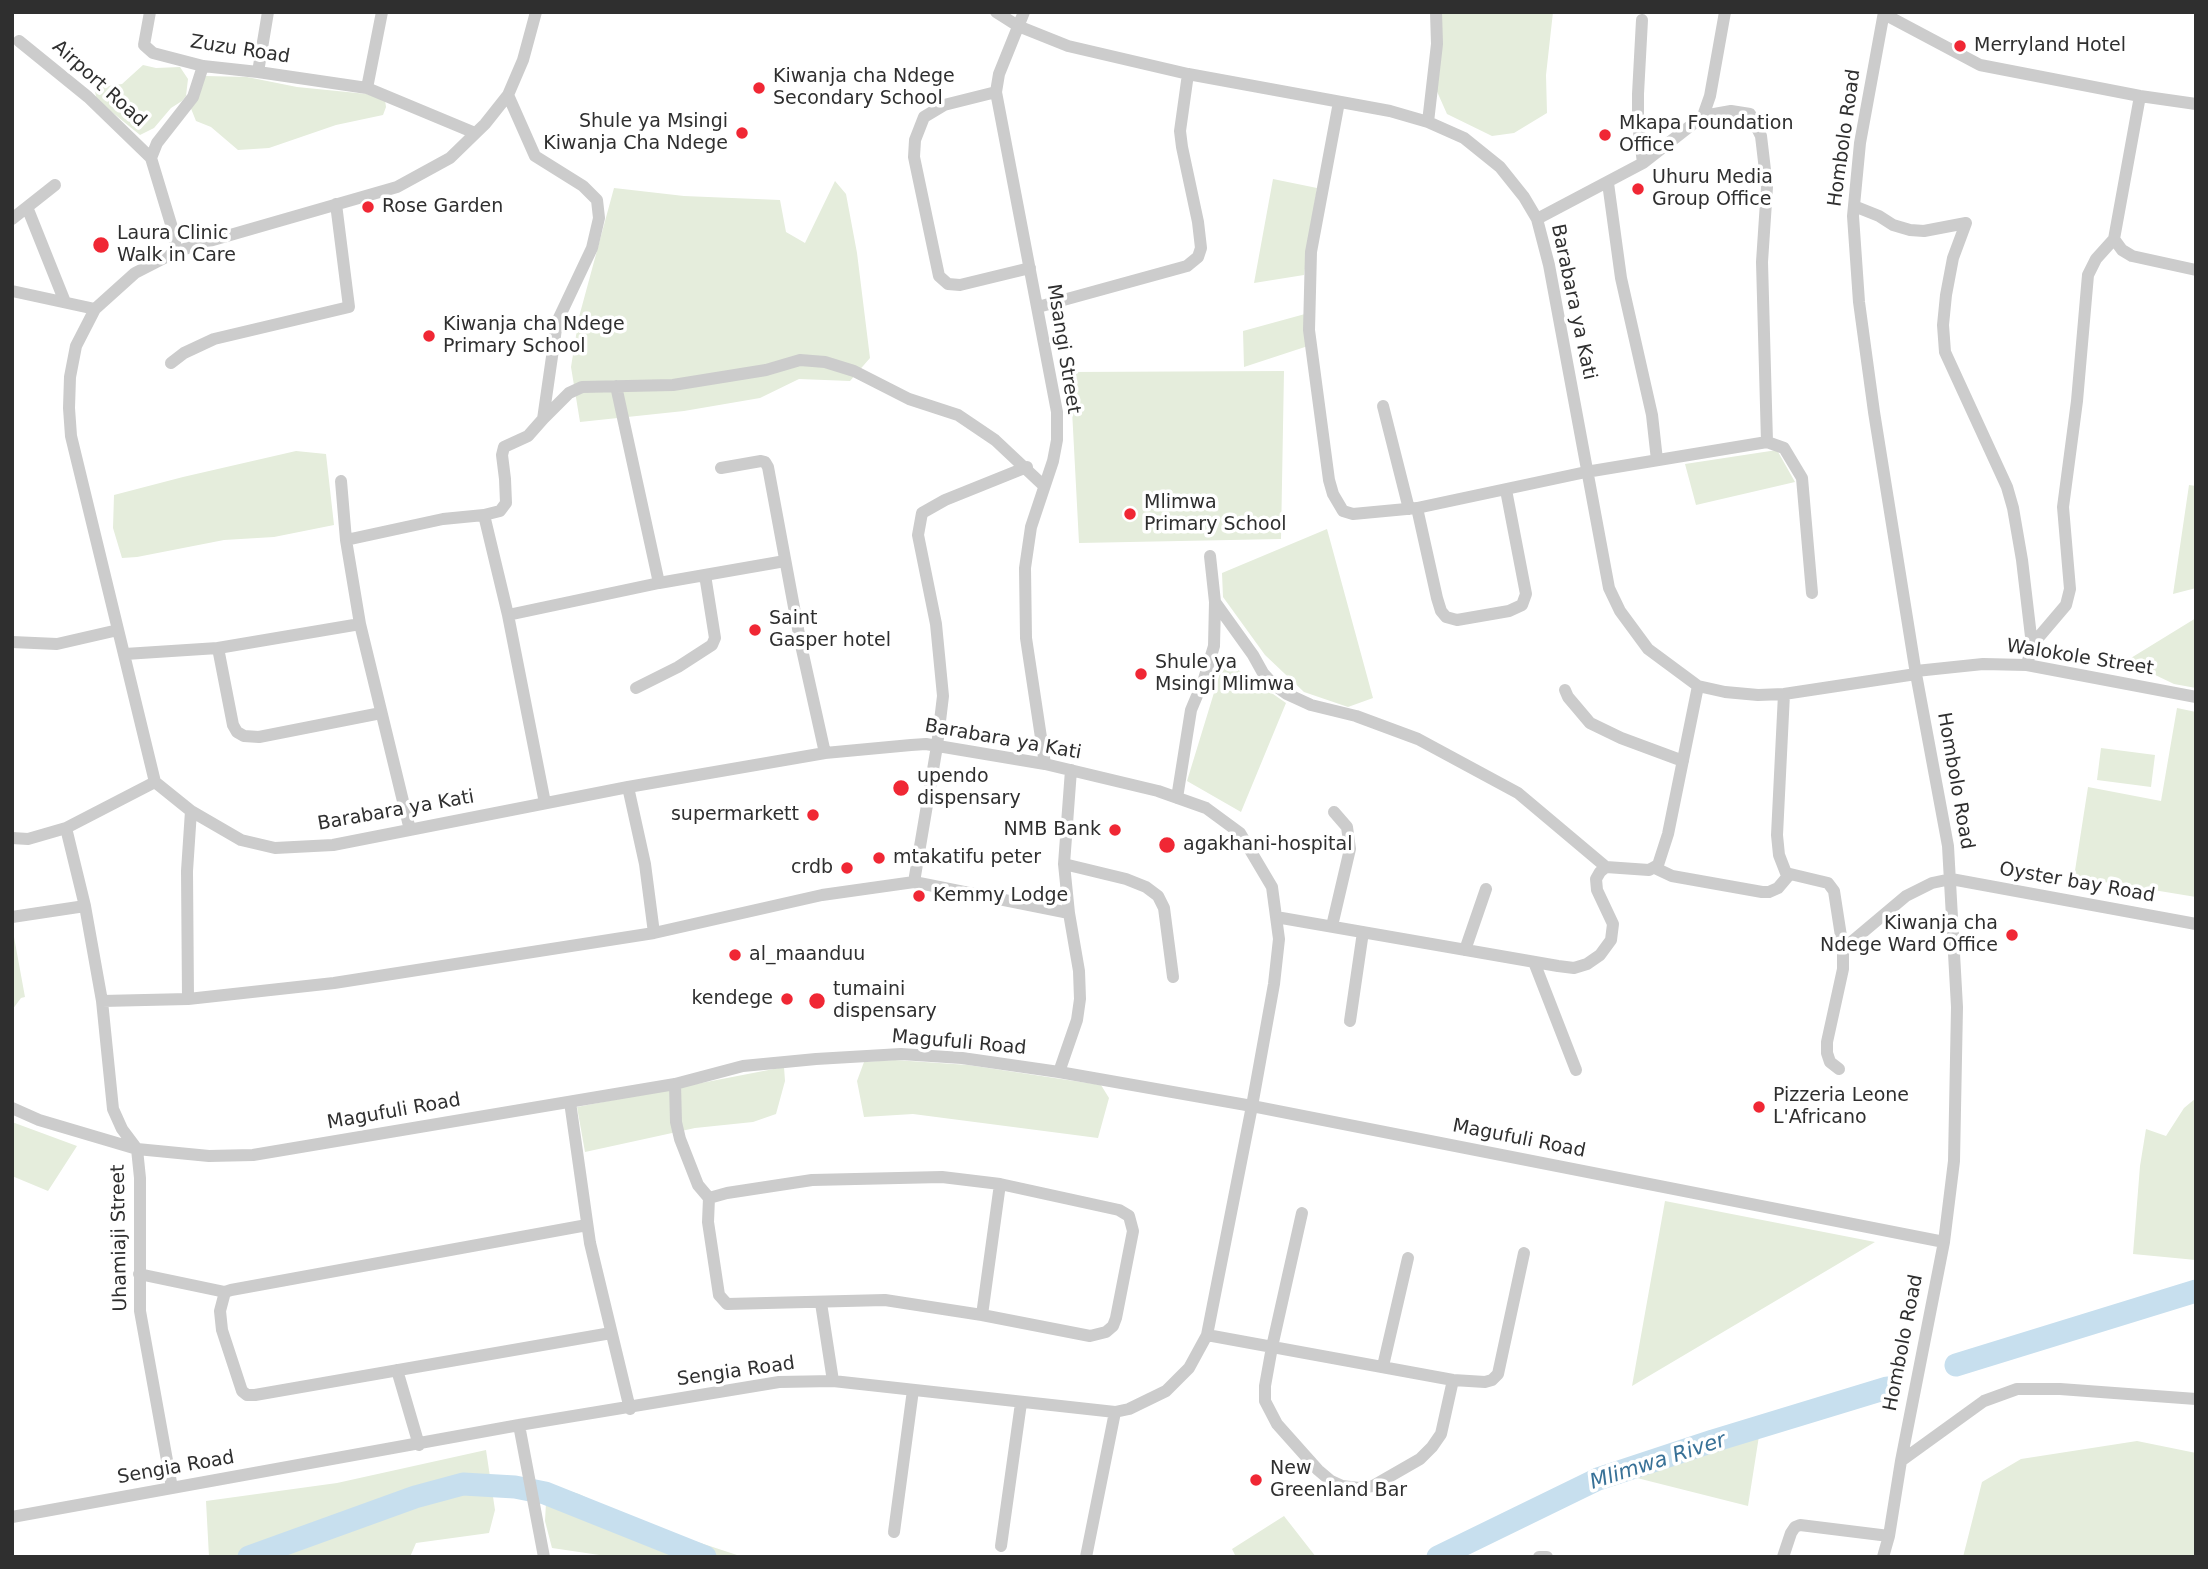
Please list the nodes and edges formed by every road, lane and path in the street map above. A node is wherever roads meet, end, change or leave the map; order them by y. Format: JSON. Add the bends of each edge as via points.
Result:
{"nodes":[{"id":1,"x":150,"y":12,"type":"edge"},
{"id":2,"x":268,"y":12,"type":"edge"},
{"id":3,"x":382,"y":12,"type":"edge"},
{"id":4,"x":536,"y":12,"type":"edge"},
{"id":5,"x":996,"y":12,"type":"edge"},
{"id":6,"x":1024,"y":12,"type":"edge"},
{"id":7,"x":1436,"y":12,"type":"edge"},
{"id":8,"x":1725,"y":12,"type":"edge"},
{"id":9,"x":1884,"y":13,"type":"edge"},
{"id":10,"x":1642,"y":20,"type":"dead end"},
{"id":11,"x":1018,"y":26,"type":"junction"},
{"id":12,"x":19,"y":41,"type":"dead end"},
{"id":13,"x":203,"y":66,"type":"junction"},
{"id":14,"x":258,"y":72,"type":"junction"},
{"id":15,"x":1188,"y":74,"type":"junction"},
{"id":16,"x":367,"y":88,"type":"junction"},
{"id":17,"x":996,"y":92,"type":"junction"},
{"id":18,"x":508,"y":94,"type":"junction"},
{"id":19,"x":2140,"y":96,"type":"junction"},
{"id":20,"x":1339,"y":102,"type":"junction"},
{"id":21,"x":2196,"y":104,"type":"edge"},
{"id":22,"x":1703,"y":116,"type":"junction"},
{"id":23,"x":1428,"y":122,"type":"junction"},
{"id":24,"x":475,"y":133,"type":"junction"},
{"id":25,"x":151,"y":158,"type":"junction"},
{"id":26,"x":1643,"y":163,"type":"junction"},
{"id":27,"x":1608,"y":183,"type":"junction"},
{"id":28,"x":55,"y":186,"type":"dead end"},
{"id":29,"x":336,"y":204,"type":"junction"},
{"id":30,"x":27,"y":206,"type":"junction"},
{"id":31,"x":1854,"y":206,"type":"junction"},
{"id":32,"x":12,"y":219,"type":"edge"},
{"id":33,"x":1537,"y":219,"type":"junction"},
{"id":34,"x":2114,"y":239,"type":"junction"},
{"id":35,"x":176,"y":253,"type":"junction"},
{"id":36,"x":1030,"y":268,"type":"junction"},
{"id":37,"x":2196,"y":270,"type":"edge"},
{"id":38,"x":12,"y":290,"type":"edge"},
{"id":39,"x":65,"y":302,"type":"junction"},
{"id":40,"x":1038,"y":307,"type":"junction"},
{"id":41,"x":94,"y":309,"type":"junction"},
{"id":42,"x":171,"y":363,"type":"dead end"},
{"id":43,"x":615,"y":386,"type":"junction"},
{"id":44,"x":1383,"y":406,"type":"dead end"},
{"id":45,"x":542,"y":419,"type":"junction"},
{"id":46,"x":1767,"y":442,"type":"junction"},
{"id":47,"x":1657,"y":460,"type":"junction"},
{"id":48,"x":1027,"y":467,"type":"junction"},
{"id":49,"x":721,"y":468,"type":"dead end"},
{"id":50,"x":1587,"y":472,"type":"junction"},
{"id":51,"x":341,"y":481,"type":"dead end"},
{"id":52,"x":1044,"y":486,"type":"junction"},
{"id":53,"x":1506,"y":490,"type":"junction"},
{"id":54,"x":1413,"y":508,"type":"junction"},
{"id":55,"x":484,"y":515,"type":"junction"},
{"id":56,"x":346,"y":540,"type":"junction"},
{"id":57,"x":1210,"y":556,"type":"dead end"},
{"id":58,"x":785,"y":561,"type":"junction"},
{"id":59,"x":705,"y":575,"type":"junction"},
{"id":60,"x":660,"y":583,"type":"junction"},
{"id":61,"x":1812,"y":593,"type":"dead end"},
{"id":62,"x":1215,"y":601,"type":"junction"},
{"id":63,"x":508,"y":615,"type":"junction"},
{"id":64,"x":360,"y":624,"type":"junction"},
{"id":65,"x":118,"y":630,"type":"junction"},
{"id":66,"x":12,"y":642,"type":"edge"},
{"id":67,"x":2032,"y":645,"type":"junction"},
{"id":68,"x":218,"y":648,"type":"junction"},
{"id":69,"x":125,"y":654,"type":"junction"},
{"id":70,"x":2027,"y":665,"type":"junction"},
{"id":71,"x":1916,"y":672,"type":"junction"},
{"id":72,"x":1698,"y":686,"type":"junction"},
{"id":73,"x":636,"y":688,"type":"dead end"},
{"id":74,"x":1564,"y":690,"type":"dead end"},
{"id":75,"x":1784,"y":694,"type":"junction"},
{"id":76,"x":2196,"y":697,"type":"edge"},
{"id":77,"x":381,"y":712,"type":"junction"},
{"id":78,"x":937,"y":746,"type":"junction"},
{"id":79,"x":825,"y":753,"type":"junction"},
{"id":80,"x":1683,"y":761,"type":"junction"},
{"id":81,"x":1045,"y":764,"type":"junction"},
{"id":82,"x":1071,"y":770,"type":"junction"},
{"id":83,"x":155,"y":782,"type":"junction"},
{"id":84,"x":628,"y":787,"type":"junction"},
{"id":85,"x":1177,"y":798,"type":"junction"},
{"id":86,"x":545,"y":803,"type":"junction"},
{"id":87,"x":191,"y":811,"type":"junction"},
{"id":88,"x":1334,"y":812,"type":"dead end"},
{"id":89,"x":66,"y":828,"type":"junction"},
{"id":90,"x":410,"y":830,"type":"junction"},
{"id":91,"x":12,"y":838,"type":"edge"},
{"id":92,"x":1064,"y":864,"type":"junction"},
{"id":93,"x":1606,"y":867,"type":"junction"},
{"id":94,"x":1655,"y":868,"type":"junction"},
{"id":95,"x":1789,"y":875,"type":"junction"},
{"id":96,"x":1951,"y":879,"type":"junction"},
{"id":97,"x":914,"y":882,"type":"junction"},
{"id":98,"x":1486,"y":888,"type":"dead end"},
{"id":99,"x":85,"y":906,"type":"junction"},
{"id":100,"x":1069,"y":913,"type":"junction"},
{"id":101,"x":12,"y":917,"type":"edge"},
{"id":102,"x":1276,"y":917,"type":"junction"},
{"id":103,"x":2196,"y":924,"type":"edge"},
{"id":104,"x":1332,"y":926,"type":"junction"},
{"id":105,"x":1363,"y":932,"type":"junction"},
{"id":106,"x":654,"y":933,"type":"junction"},
{"id":107,"x":1843,"y":949,"type":"junction"},
{"id":108,"x":1465,"y":950,"type":"junction"},
{"id":109,"x":1534,"y":962,"type":"junction"},
{"id":110,"x":1173,"y":977,"type":"dead end"},
{"id":111,"x":188,"y":999,"type":"junction"},
{"id":112,"x":102,"y":1001,"type":"junction"},
{"id":113,"x":1350,"y":1021,"type":"dead end"},
{"id":114,"x":1839,"y":1069,"type":"dead end"},
{"id":115,"x":1576,"y":1070,"type":"dead end"},
{"id":116,"x":1059,"y":1072,"type":"junction"},
{"id":117,"x":674,"y":1084,"type":"junction"},
{"id":118,"x":569,"y":1102,"type":"junction"},
{"id":119,"x":1252,"y":1107,"type":"junction"},
{"id":120,"x":12,"y":1108,"type":"edge"},
{"id":121,"x":137,"y":1149,"type":"junction"},
{"id":122,"x":1000,"y":1184,"type":"junction"},
{"id":123,"x":709,"y":1198,"type":"junction"},
{"id":124,"x":1302,"y":1213,"type":"dead end"},
{"id":125,"x":587,"y":1225,"type":"junction"},
{"id":126,"x":1944,"y":1242,"type":"junction"},
{"id":127,"x":1524,"y":1253,"type":"dead end"},
{"id":128,"x":1408,"y":1258,"type":"dead end"},
{"id":129,"x":139,"y":1275,"type":"junction"},
{"id":130,"x":225,"y":1292,"type":"junction"},
{"id":131,"x":821,"y":1303,"type":"junction"},
{"id":132,"x":982,"y":1315,"type":"junction"},
{"id":133,"x":611,"y":1334,"type":"junction"},
{"id":134,"x":1206,"y":1335,"type":"junction"},
{"id":135,"x":1272,"y":1347,"type":"junction"},
{"id":136,"x":1383,"y":1366,"type":"junction"},
{"id":137,"x":397,"y":1370,"type":"junction"},
{"id":138,"x":1453,"y":1380,"type":"junction"},
{"id":139,"x":832,"y":1381,"type":"junction"},
{"id":140,"x":914,"y":1390,"type":"junction"},
{"id":141,"x":2196,"y":1399,"type":"edge"},
{"id":142,"x":1021,"y":1403,"type":"junction"},
{"id":143,"x":630,"y":1409,"type":"junction"},
{"id":144,"x":1115,"y":1412,"type":"junction"},
{"id":145,"x":519,"y":1426,"type":"junction"},
{"id":146,"x":419,"y":1445,"type":"junction"},
{"id":147,"x":1901,"y":1461,"type":"junction"},
{"id":148,"x":172,"y":1488,"type":"junction"},
{"id":149,"x":13,"y":1513,"type":"edge"},
{"id":150,"x":894,"y":1532,"type":"dead end"},
{"id":151,"x":1889,"y":1536,"type":"junction"},
{"id":152,"x":1001,"y":1546,"type":"dead end"},
{"id":153,"x":544,"y":1557,"type":"edge"},
{"id":154,"x":1086,"y":1557,"type":"edge"},
{"id":155,"x":1539,"y":1557,"type":"edge"},
{"id":156,"x":1547,"y":1557,"type":"edge"},
{"id":157,"x":1783,"y":1557,"type":"edge"},
{"id":158,"x":1883,"y":1557,"type":"edge"}],
"edges":[{"from":1,"to":13,"type":"street","name":"Zuzu Road","via":[[144,45],[153,53]]},
{"from":2,"to":14,"type":"street"},
{"from":3,"to":16,"type":"street"},
{"from":4,"to":18,"type":"street"},
{"from":5,"to":11,"type":"street","name":"Barabara ya Kati"},
{"from":6,"to":11,"type":"street","name":"Msangi Street"},
{"from":7,"to":23,"type":"street"},
{"from":8,"to":22,"type":"street"},
{"from":9,"to":19,"type":"street","via":[[1980,65]]},
{"from":9,"to":31,"type":"street","name":"Hombolo Road","via":[[1860,143]]},
{"from":10,"to":26,"type":"street","via":[[1638,114]]},
{"from":11,"to":15,"type":"street","name":"Barabara ya Kati","via":[[1068,46]]},
{"from":11,"to":17,"type":"street","name":"Msangi Street"},
{"from":12,"to":25,"type":"street","name":"Airport Road","via":[[88,97]]},
{"from":13,"to":14,"type":"street","name":"Zuzu Road"},
{"from":13,"to":25,"type":"street","via":[[193,97],[157,143]]},
{"from":14,"to":16,"type":"street","name":"Zuzu Road"},
{"from":15,"to":20,"type":"street","name":"Barabara ya Kati"},
{"from":15,"to":40,"type":"street","via":[[1180,131],[1198,222],[1198,257],[1187,266]]},
{"from":16,"to":24,"type":"street","name":"Zuzu Road"},
{"from":17,"to":36,"type":"street","name":"Msangi Street"},
{"from":17,"to":36,"type":"street","via":[[944,105],[924,117],[914,157],[939,276],[948,284],[960,285]]},
{"from":18,"to":24,"type":"street"},
{"from":18,"to":45,"type":"street","via":[[536,156],[583,186],[599,208],[592,248],[558,322]]},
{"from":19,"to":21,"type":"street"},
{"from":19,"to":34,"type":"street"},
{"from":20,"to":23,"type":"street","name":"Barabara ya Kati"},
{"from":20,"to":54,"type":"street","via":[[1311,252],[1309,299],[1329,480],[1343,511]]},
{"from":22,"to":26,"type":"street"},
{"from":22,"to":46,"type":"street","via":[[1731,111],[1750,114],[1761,136],[1768,187],[1762,262]]},
{"from":23,"to":33,"type":"street","name":"Barabara ya Kati","via":[[1464,138],[1500,167]]},
{"from":24,"to":29,"type":"street","via":[[450,158],[397,187]]},
{"from":25,"to":35,"type":"street"},
{"from":26,"to":27,"type":"street"},
{"from":27,"to":33,"type":"street"},
{"from":27,"to":47,"type":"street","via":[[1621,278],[1652,415]]},
{"from":28,"to":30,"type":"street"},
{"from":29,"to":35,"type":"street"},
{"from":29,"to":42,"type":"street","via":[[349,307],[214,339]]},
{"from":30,"to":32,"type":"street"},
{"from":30,"to":39,"type":"street"},
{"from":31,"to":67,"type":"street","via":[[1910,230],[1966,223],[1946,295],[1945,352],[2007,487]]},
{"from":31,"to":71,"type":"street","name":"Hombolo Road","via":[[1859,302]]},
{"from":33,"to":50,"type":"street","name":"Barabara ya Kati"},
{"from":34,"to":37,"type":"street","via":[[2132,256]]},
{"from":34,"to":67,"type":"street","via":[[2088,275],[2063,507],[2070,589],[2066,605]]},
{"from":35,"to":41,"type":"street","via":[[135,273]]},
{"from":36,"to":40,"type":"street","name":"Msangi Street"},
{"from":38,"to":39,"type":"street"},
{"from":39,"to":41,"type":"street"},
{"from":40,"to":52,"type":"street","name":"Msangi Street","via":[[1057,412],[1057,440]]},
{"from":41,"to":65,"type":"street","via":[[75,346],[70,377],[71,436]]},
{"from":43,"to":45,"type":"street","via":[[582,387]]},
{"from":43,"to":48,"type":"street","via":[[673,385],[800,360],[825,362],[958,415]]},
{"from":43,"to":60,"type":"street"},
{"from":44,"to":54,"type":"street"},
{"from":45,"to":55,"type":"street","via":[[528,436],[504,447],[506,503],[500,511]]},
{"from":46,"to":47,"type":"street"},
{"from":46,"to":61,"type":"street","via":[[1784,448],[1802,478]]},
{"from":47,"to":50,"type":"street"},
{"from":48,"to":52,"type":"street"},
{"from":48,"to":78,"type":"street","via":[[922,513],[918,535],[936,624],[943,696]]},
{"from":49,"to":58,"type":"street","via":[[765,462]]},
{"from":50,"to":53,"type":"street"},
{"from":50,"to":72,"type":"street","name":"Barabara ya Kati","via":[[1609,589],[1620,611],[1648,649]]},
{"from":51,"to":56,"type":"street"},
{"from":52,"to":81,"type":"street","name":"Msangi Street","via":[[1031,527],[1024,601]]},
{"from":53,"to":54,"type":"street"},
{"from":53,"to":54,"type":"street","via":[[1526,594],[1522,605],[1509,611],[1457,620],[1446,617]]},
{"from":55,"to":56,"type":"street"},
{"from":55,"to":63,"type":"street"},
{"from":56,"to":64,"type":"street"},
{"from":57,"to":62,"type":"street"},
{"from":58,"to":59,"type":"street"},
{"from":58,"to":79,"type":"street"},
{"from":59,"to":60,"type":"street"},
{"from":59,"to":73,"type":"street","via":[[715,638],[712,645]]},
{"from":60,"to":63,"type":"street"},
{"from":62,"to":85,"type":"street","via":[[1214,646],[1191,710]]},
{"from":62,"to":93,"type":"street","via":[[1263,673],[1287,694],[1418,739],[1518,793]]},
{"from":63,"to":86,"type":"street"},
{"from":64,"to":68,"type":"street"},
{"from":64,"to":77,"type":"street"},
{"from":65,"to":66,"type":"street","via":[[57,644]]},
{"from":65,"to":69,"type":"street"},
{"from":67,"to":70,"type":"street"},
{"from":68,"to":69,"type":"street"},
{"from":68,"to":77,"type":"street","via":[[233,725],[244,736],[260,737]]},
{"from":69,"to":83,"type":"street"},
{"from":70,"to":71,"type":"street","name":"Walokole Street","via":[[1983,664]]},
{"from":70,"to":76,"type":"street","name":"Walokole Street"},
{"from":71,"to":75,"type":"street","name":"Barabara ya Kati"},
{"from":71,"to":96,"type":"street","name":"Hombolo Road"},
{"from":72,"to":75,"type":"street","name":"Barabara ya Kati"},
{"from":72,"to":80,"type":"street"},
{"from":74,"to":80,"type":"street","via":[[1590,723]]},
{"from":75,"to":95,"type":"street","via":[[1777,835],[1782,864]]},
{"from":77,"to":90,"type":"street"},
{"from":78,"to":79,"type":"street","name":"Barabara ya Kati"},
{"from":78,"to":81,"type":"street","name":"Barabara ya Kati"},
{"from":78,"to":97,"type":"street"},
{"from":79,"to":84,"type":"street","name":"Barabara ya Kati"},
{"from":80,"to":94,"type":"street","via":[[1668,834]]},
{"from":81,"to":82,"type":"street","name":"Barabara ya Kati"},
{"from":82,"to":85,"type":"street","name":"Barabara ya Kati"},
{"from":82,"to":92,"type":"street"},
{"from":83,"to":87,"type":"street","name":"Barabara ya Kati"},
{"from":83,"to":89,"type":"street"},
{"from":84,"to":86,"type":"street","name":"Barabara ya Kati"},
{"from":84,"to":106,"type":"street"},
{"from":85,"to":102,"type":"street","name":"Barabara ya Kati","via":[[1206,808],[1240,833],[1272,887]]},
{"from":86,"to":90,"type":"street","name":"Barabara ya Kati"},
{"from":87,"to":90,"type":"street","name":"Barabara ya Kati","via":[[241,840],[275,848],[333,845]]},
{"from":87,"to":111,"type":"street"},
{"from":88,"to":104,"type":"street","via":[[1347,827],[1350,849]]},
{"from":89,"to":91,"type":"street","via":[[28,839]]},
{"from":89,"to":99,"type":"street","name":"Uhamiaji Street"},
{"from":92,"to":100,"type":"street"},
{"from":92,"to":110,"type":"street","via":[[1126,879],[1158,895],[1164,908]]},
{"from":93,"to":94,"type":"street"},
{"from":93,"to":109,"type":"street","via":[[1596,879],[1597,890],[1613,924],[1611,940],[1600,955],[1574,968]]},
{"from":94,"to":95,"type":"street","via":[[1672,876],[1762,892],[1778,888]]},
{"from":95,"to":107,"type":"street","via":[[1828,883],[1834,891]]},
{"from":96,"to":103,"type":"street","name":"Oyster bay Road"},
{"from":96,"to":107,"type":"street","via":[[1906,896]]},
{"from":96,"to":126,"type":"street","name":"Hombolo Road","via":[[1957,1021],[1954,1161]]},
{"from":97,"to":100,"type":"street"},
{"from":97,"to":106,"type":"street","via":[[822,895]]},
{"from":98,"to":108,"type":"street"},
{"from":99,"to":101,"type":"street"},
{"from":99,"to":112,"type":"street","name":"Uhamiaji Street"},
{"from":100,"to":116,"type":"street","via":[[1080,999]]},
{"from":102,"to":104,"type":"street"},
{"from":102,"to":119,"type":"street","name":"Barabara ya Kati","via":[[1279,939],[1274,984]]},
{"from":104,"to":105,"type":"street"},
{"from":105,"to":108,"type":"street"},
{"from":105,"to":113,"type":"street"},
{"from":106,"to":111,"type":"street","via":[[334,983]]},
{"from":107,"to":114,"type":"street","via":[[1827,1042],[1830,1062]]},
{"from":108,"to":109,"type":"street"},
{"from":109,"to":115,"type":"street"},
{"from":111,"to":112,"type":"street"},
{"from":112,"to":121,"type":"street","name":"Uhamiaji Street","via":[[113,1109]]},
{"from":116,"to":117,"type":"street","name":"Magufuli Road","via":[[901,1054],[743,1066]]},
{"from":116,"to":119,"type":"street","name":"Magufuli Road"},
{"from":117,"to":118,"type":"street","name":"Magufuli Road"},
{"from":117,"to":123,"type":"street","via":[[680,1139],[698,1185]]},
{"from":118,"to":121,"type":"street","name":"Magufuli Road","via":[[253,1155]]},
{"from":118,"to":125,"type":"street"},
{"from":119,"to":126,"type":"street","name":"Magufuli Road"},
{"from":119,"to":134,"type":"street","name":"Sengia Road"},
{"from":120,"to":121,"type":"street","name":"Magufuli Road"},
{"from":121,"to":129,"type":"street","name":"Uhamiaji Street"},
{"from":122,"to":123,"type":"street","via":[[942,1177],[812,1180]]},
{"from":122,"to":132,"type":"street"},
{"from":122,"to":132,"type":"street","via":[[1119,1210],[1129,1216],[1133,1231],[1116,1318],[1106,1332],[1090,1336]]},
{"from":123,"to":131,"type":"street","via":[[708,1222],[722,1300],[733,1305]]},
{"from":124,"to":135,"type":"street"},
{"from":125,"to":130,"type":"street"},
{"from":125,"to":133,"type":"street"},
{"from":126,"to":147,"type":"street","name":"Hombolo Road"},
{"from":127,"to":138,"type":"street","via":[[1498,1374],[1485,1382]]},
{"from":128,"to":136,"type":"street"},
{"from":129,"to":130,"type":"street"},
{"from":129,"to":148,"type":"street","name":"Uhamiaji Street","via":[[140,1311]]},
{"from":130,"to":137,"type":"street","via":[[222,1330],[247,1395]]},
{"from":131,"to":132,"type":"street","via":[[885,1300]]},
{"from":131,"to":139,"type":"street"},
{"from":133,"to":137,"type":"street"},
{"from":133,"to":143,"type":"street"},
{"from":134,"to":135,"type":"street"},
{"from":134,"to":144,"type":"street","name":"Sengia Road","via":[[1189,1368],[1166,1391]]},
{"from":135,"to":136,"type":"street"},
{"from":135,"to":138,"type":"street","via":[[1265,1386],[1269,1413],[1318,1470],[1342,1486],[1373,1486],[1420,1459],[1441,1434]]},
{"from":136,"to":138,"type":"street"},
{"from":137,"to":146,"type":"street"},
{"from":139,"to":140,"type":"street","name":"Sengia Road"},
{"from":139,"to":143,"type":"street","name":"Sengia Road","via":[[779,1382]]},
{"from":140,"to":142,"type":"street","name":"Sengia Road"},
{"from":140,"to":150,"type":"street"},
{"from":141,"to":147,"type":"street","via":[[2017,1389],[1983,1401]]},
{"from":142,"to":144,"type":"street","name":"Sengia Road"},
{"from":142,"to":152,"type":"street"},
{"from":143,"to":145,"type":"street","name":"Sengia Road"},
{"from":144,"to":154,"type":"street"},
{"from":145,"to":146,"type":"street","name":"Sengia Road"},
{"from":145,"to":153,"type":"street"},
{"from":146,"to":148,"type":"street","name":"Sengia Road"},
{"from":147,"to":151,"type":"street","name":"Hombolo Road"},
{"from":148,"to":149,"type":"street","name":"Sengia Road"},
{"from":151,"to":157,"type":"street","via":[[1800,1525],[1791,1532]]},
{"from":151,"to":158,"type":"street","name":"Hombolo Road"},
{"from":155,"to":156,"type":"street"}]}
